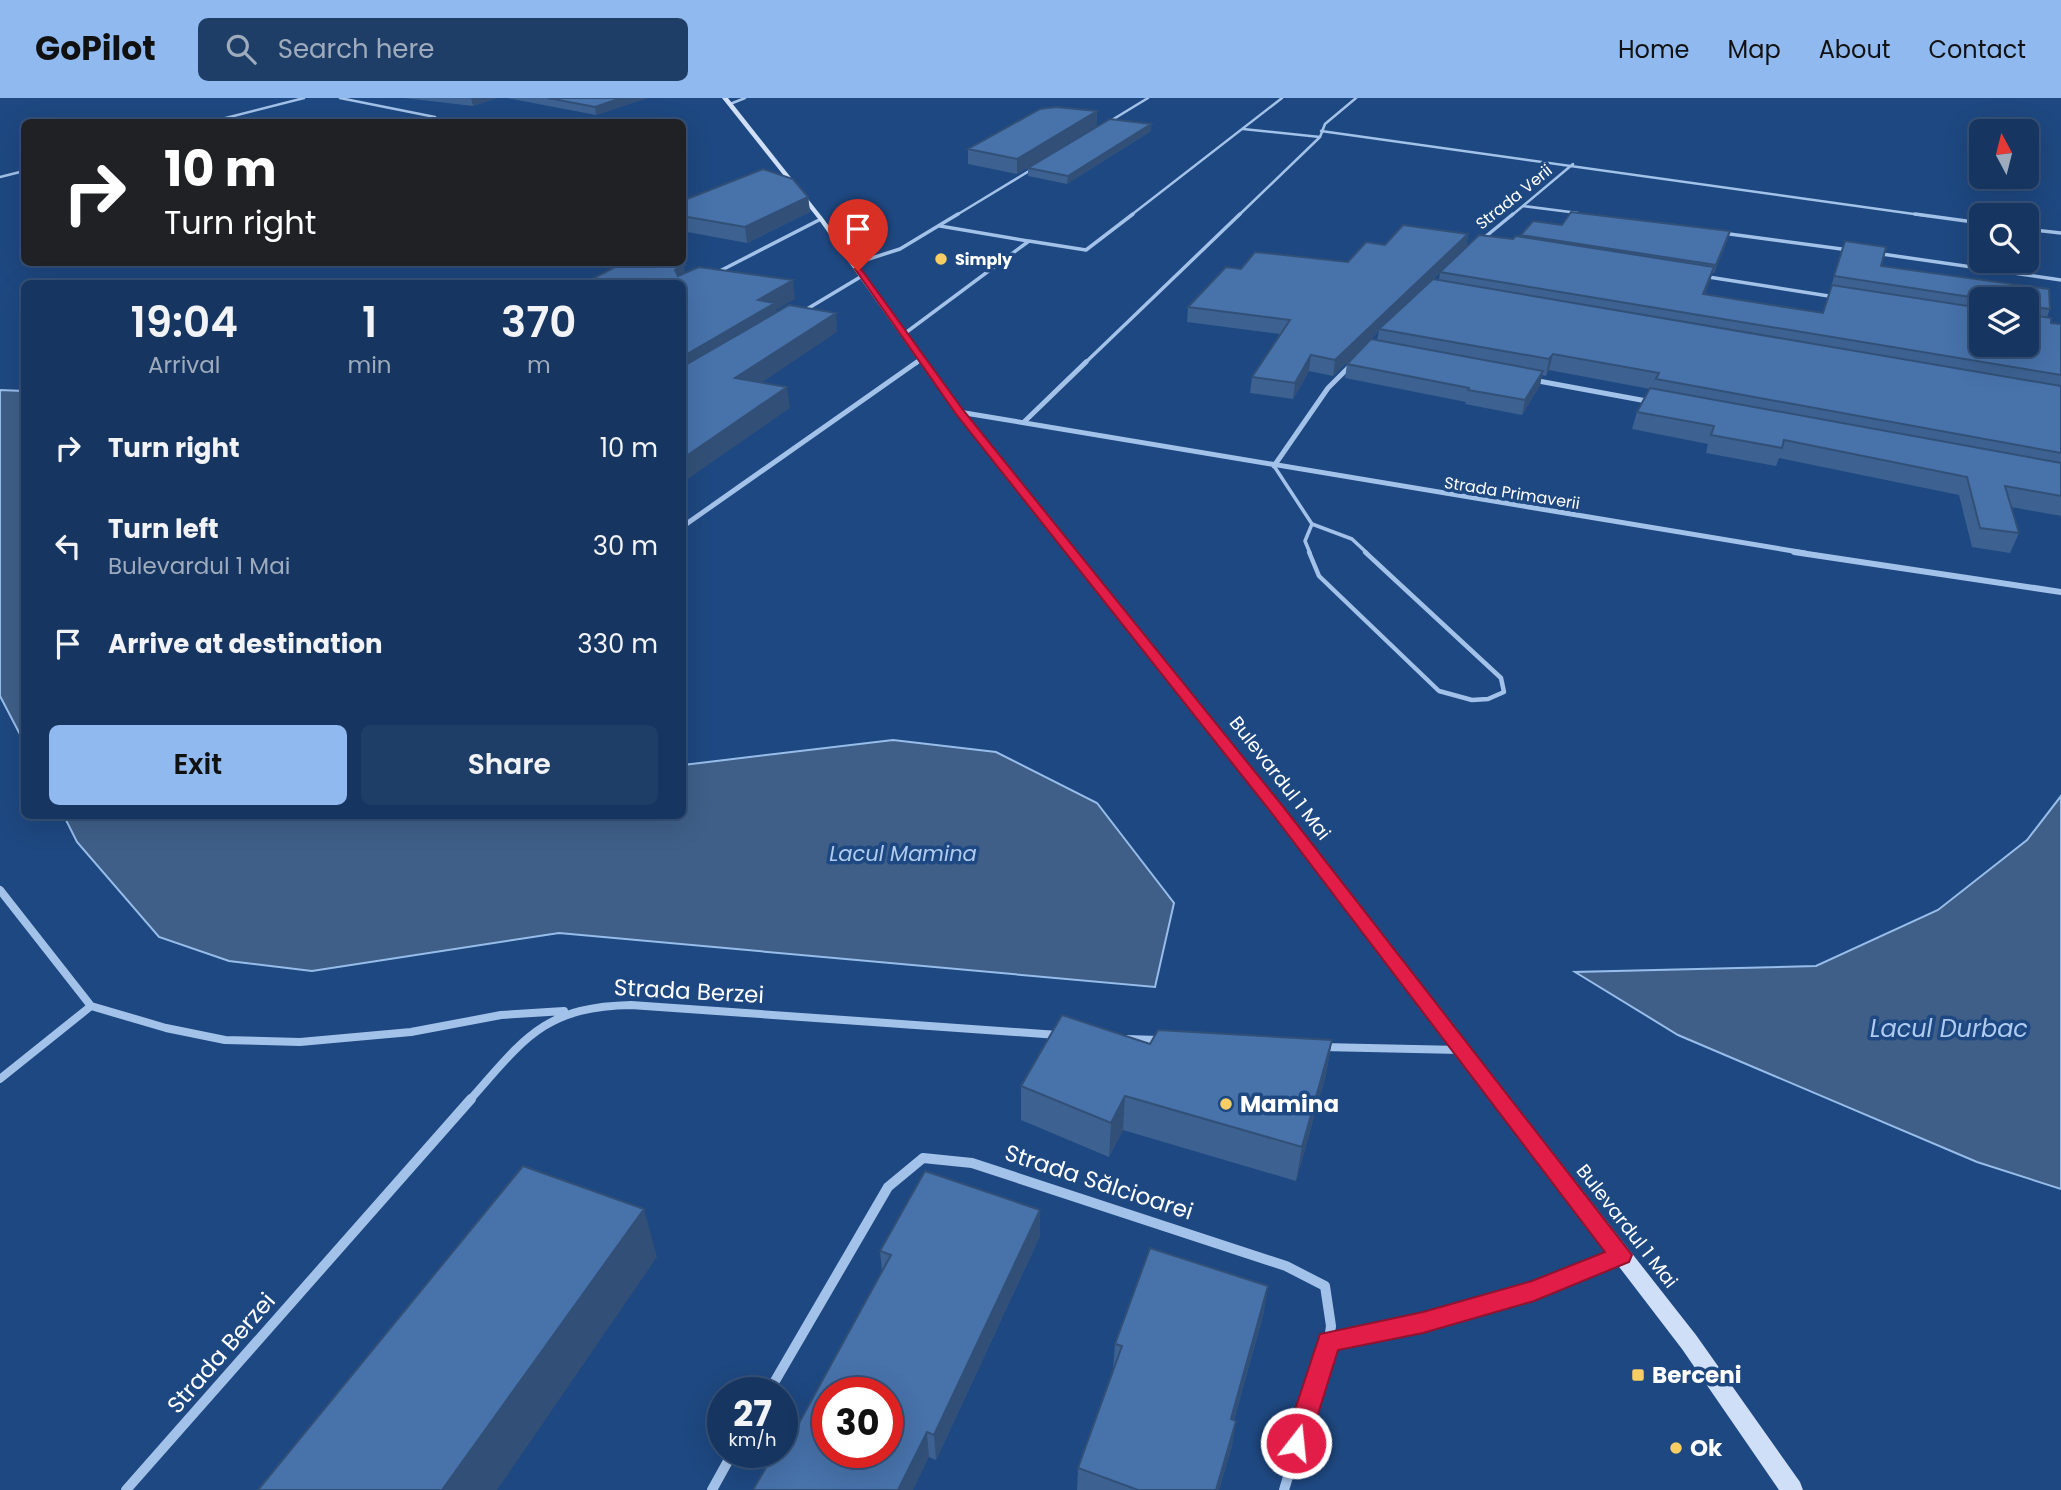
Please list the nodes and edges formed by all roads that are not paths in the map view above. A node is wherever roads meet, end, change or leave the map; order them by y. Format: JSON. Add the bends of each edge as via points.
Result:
{"nodes":[{"id":1,"x":303,"y":98,"type":"edge"},
{"id":2,"x":340,"y":98,"type":"edge"},
{"id":3,"x":377,"y":98,"type":"edge"},
{"id":4,"x":745,"y":98,"type":"edge"},
{"id":5,"x":1148,"y":98,"type":"edge"},
{"id":6,"x":1282,"y":98,"type":"edge"},
{"id":7,"x":1356,"y":98,"type":"edge"},
{"id":8,"x":365,"y":101,"type":"junction"},
{"id":9,"x":728,"y":101,"type":"edge"},
{"id":10,"x":435,"y":117,"type":"dead end"},
{"id":11,"x":222,"y":119,"type":"edge"},
{"id":12,"x":1105,"y":124,"type":"edge"},
{"id":13,"x":1244,"y":129,"type":"junction"},
{"id":14,"x":1321,"y":131,"type":"junction"},
{"id":15,"x":1320,"y":137,"type":"junction"},
{"id":16,"x":1573,"y":164,"type":"junction"},
{"id":17,"x":1034,"y":168,"type":"edge"},
{"id":18,"x":21,"y":172,"type":"edge"},
{"id":19,"x":0,"y":177,"type":"edge"},
{"id":20,"x":1523,"y":206,"type":"junction"},
{"id":21,"x":1588,"y":215,"type":"edge"},
{"id":22,"x":821,"y":219,"type":"junction"},
{"id":23,"x":1969,"y":221,"type":"edge"},
{"id":24,"x":939,"y":226,"type":"junction"},
{"id":25,"x":2039,"y":230,"type":"edge"},
{"id":26,"x":1719,"y":232,"type":"edge"},
{"id":27,"x":2061,"y":233,"type":"edge"},
{"id":28,"x":1479,"y":241,"type":"junction"},
{"id":29,"x":1029,"y":242,"type":"junction"},
{"id":30,"x":1493,"y":243,"type":"edge"},
{"id":31,"x":1470,"y":251,"type":"edge"},
{"id":32,"x":1857,"y":251,"type":"edge"},
{"id":33,"x":1871,"y":253,"type":"edge"},
{"id":34,"x":853,"y":264,"type":"junction"},
{"id":35,"x":1689,"y":274,"type":"edge"},
{"id":36,"x":862,"y":276,"type":"junction"},
{"id":37,"x":706,"y":278,"type":"edge"},
{"id":38,"x":2061,"y":280,"type":"edge"},
{"id":39,"x":1838,"y":298,"type":"edge"},
{"id":40,"x":790,"y":320,"type":"edge"},
{"id":41,"x":904,"y":334,"type":"junction"},
{"id":42,"x":1357,"y":358,"type":"edge"},
{"id":43,"x":922,"y":359,"type":"junction"},
{"id":44,"x":1527,"y":379,"type":"edge"},
{"id":45,"x":1661,"y":404,"type":"edge"},
{"id":46,"x":959,"y":412,"type":"junction"},
{"id":47,"x":1024,"y":422,"type":"junction"},
{"id":48,"x":1274,"y":466,"type":"junction"},
{"id":49,"x":686,"y":524,"type":"edge"},
{"id":50,"x":1312,"y":524,"type":"junction"},
{"id":51,"x":2061,"y":592,"type":"edge"},
{"id":52,"x":0,"y":890,"type":"edge"},
{"id":53,"x":91,"y":1006,"type":"junction"},
{"id":54,"x":565,"y":1011,"type":"junction"},
{"id":55,"x":1067,"y":1035,"type":"edge"},
{"id":56,"x":1109,"y":1038,"type":"edge"},
{"id":57,"x":1164,"y":1041,"type":"edge"},
{"id":58,"x":1314,"y":1046,"type":"edge"},
{"id":59,"x":1461,"y":1050,"type":"junction"},
{"id":60,"x":0,"y":1079,"type":"edge"},
{"id":61,"x":1621,"y":1255,"type":"junction"},
{"id":62,"x":1329,"y":1341,"type":"junction"},
{"id":63,"x":777,"y":1377,"type":"edge"},
{"id":64,"x":724,"y":1468,"type":"edge"},
{"id":65,"x":126,"y":1490,"type":"edge"},
{"id":66,"x":712,"y":1490,"type":"edge"},
{"id":67,"x":1284,"y":1490,"type":"edge"},
{"id":68,"x":1792,"y":1490,"type":"edge"}],
"edges":[{"from":1,"to":11,"type":"street"},
{"from":2,"to":8,"type":"street"},
{"from":3,"to":8,"type":"street"},
{"from":4,"to":9,"type":"street"},
{"from":5,"to":12,"type":"street"},
{"from":6,"to":13,"type":"street"},
{"from":7,"to":14,"type":"street"},
{"from":8,"to":10,"type":"street"},
{"from":9,"to":22,"type":"main road","name":"Bulevardul 1 Mai"},
{"from":13,"to":15,"type":"street"},
{"from":13,"to":29,"type":"street","via":[[1086,250]]},
{"from":14,"to":15,"type":"street"},
{"from":14,"to":16,"type":"street"},
{"from":15,"to":47,"type":"street"},
{"from":16,"to":20,"type":"street","name":"Strada Verii"},
{"from":16,"to":23,"type":"street"},
{"from":17,"to":24,"type":"street"},
{"from":18,"to":19,"type":"street"},
{"from":20,"to":21,"type":"street"},
{"from":20,"to":28,"type":"street","name":"Strada Verii"},
{"from":22,"to":34,"type":"main road","name":"Bulevardul 1 Mai"},
{"from":22,"to":37,"type":"street"},
{"from":24,"to":29,"type":"street"},
{"from":24,"to":34,"type":"street","via":[[900,249]]},
{"from":25,"to":27,"type":"street"},
{"from":26,"to":32,"type":"street"},
{"from":28,"to":30,"type":"street"},
{"from":28,"to":31,"type":"street","name":"Strada Verii"},
{"from":29,"to":41,"type":"street"},
{"from":33,"to":38,"type":"street"},
{"from":34,"to":36,"type":"main road","name":"Bulevardul 1 Mai"},
{"from":35,"to":39,"type":"street"},
{"from":36,"to":40,"type":"street"},
{"from":36,"to":41,"type":"main road","name":"Bulevardul 1 Mai"},
{"from":41,"to":43,"type":"main road","name":"Bulevardul 1 Mai"},
{"from":42,"to":48,"type":"street","via":[[1328,388]]},
{"from":43,"to":46,"type":"main road","name":"Bulevardul 1 Mai"},
{"from":43,"to":49,"type":"street"},
{"from":44,"to":45,"type":"street"},
{"from":46,"to":47,"type":"street","name":"Strada Primaverii"},
{"from":46,"to":59,"type":"main road","name":"Bulevardul 1 Mai","via":[[1279,813]]},
{"from":47,"to":48,"type":"street","name":"Strada Primaverii"},
{"from":48,"to":50,"type":"lane"},
{"from":48,"to":51,"type":"street","name":"Strada Primaverii"},
{"from":50,"to":50,"type":"lane","via":[[1305,541],[1319,576],[1439,691],[1477,701],[1504,692],[1501,678],[1352,539]]},
{"from":52,"to":53,"type":"street"},
{"from":53,"to":54,"type":"street","via":[[225,1040],[300,1042]]},
{"from":53,"to":60,"type":"street"},
{"from":54,"to":55,"type":"street","name":"Strada Berzei","via":[[631,1005]]},
{"from":54,"to":65,"type":"street","name":"Strada Berzei","via":[[514,1050]]},
{"from":56,"to":57,"type":"street"},
{"from":58,"to":59,"type":"street"},
{"from":59,"to":61,"type":"main road","name":"Bulevardul 1 Mai"},
{"from":61,"to":62,"type":"street","via":[[1534,1291],[1423,1322]]},
{"from":61,"to":68,"type":"main road","name":"Bulevardul 1 Mai","via":[[1721,1385]]},
{"from":62,"to":63,"type":"street","name":"Strada Sălcioarei","via":[[1325,1286],[1286,1266],[972,1163],[923,1158],[888,1187]]},
{"from":62,"to":67,"type":"street","name":"Strada Sălcioarei"},
{"from":64,"to":66,"type":"street"}]}
